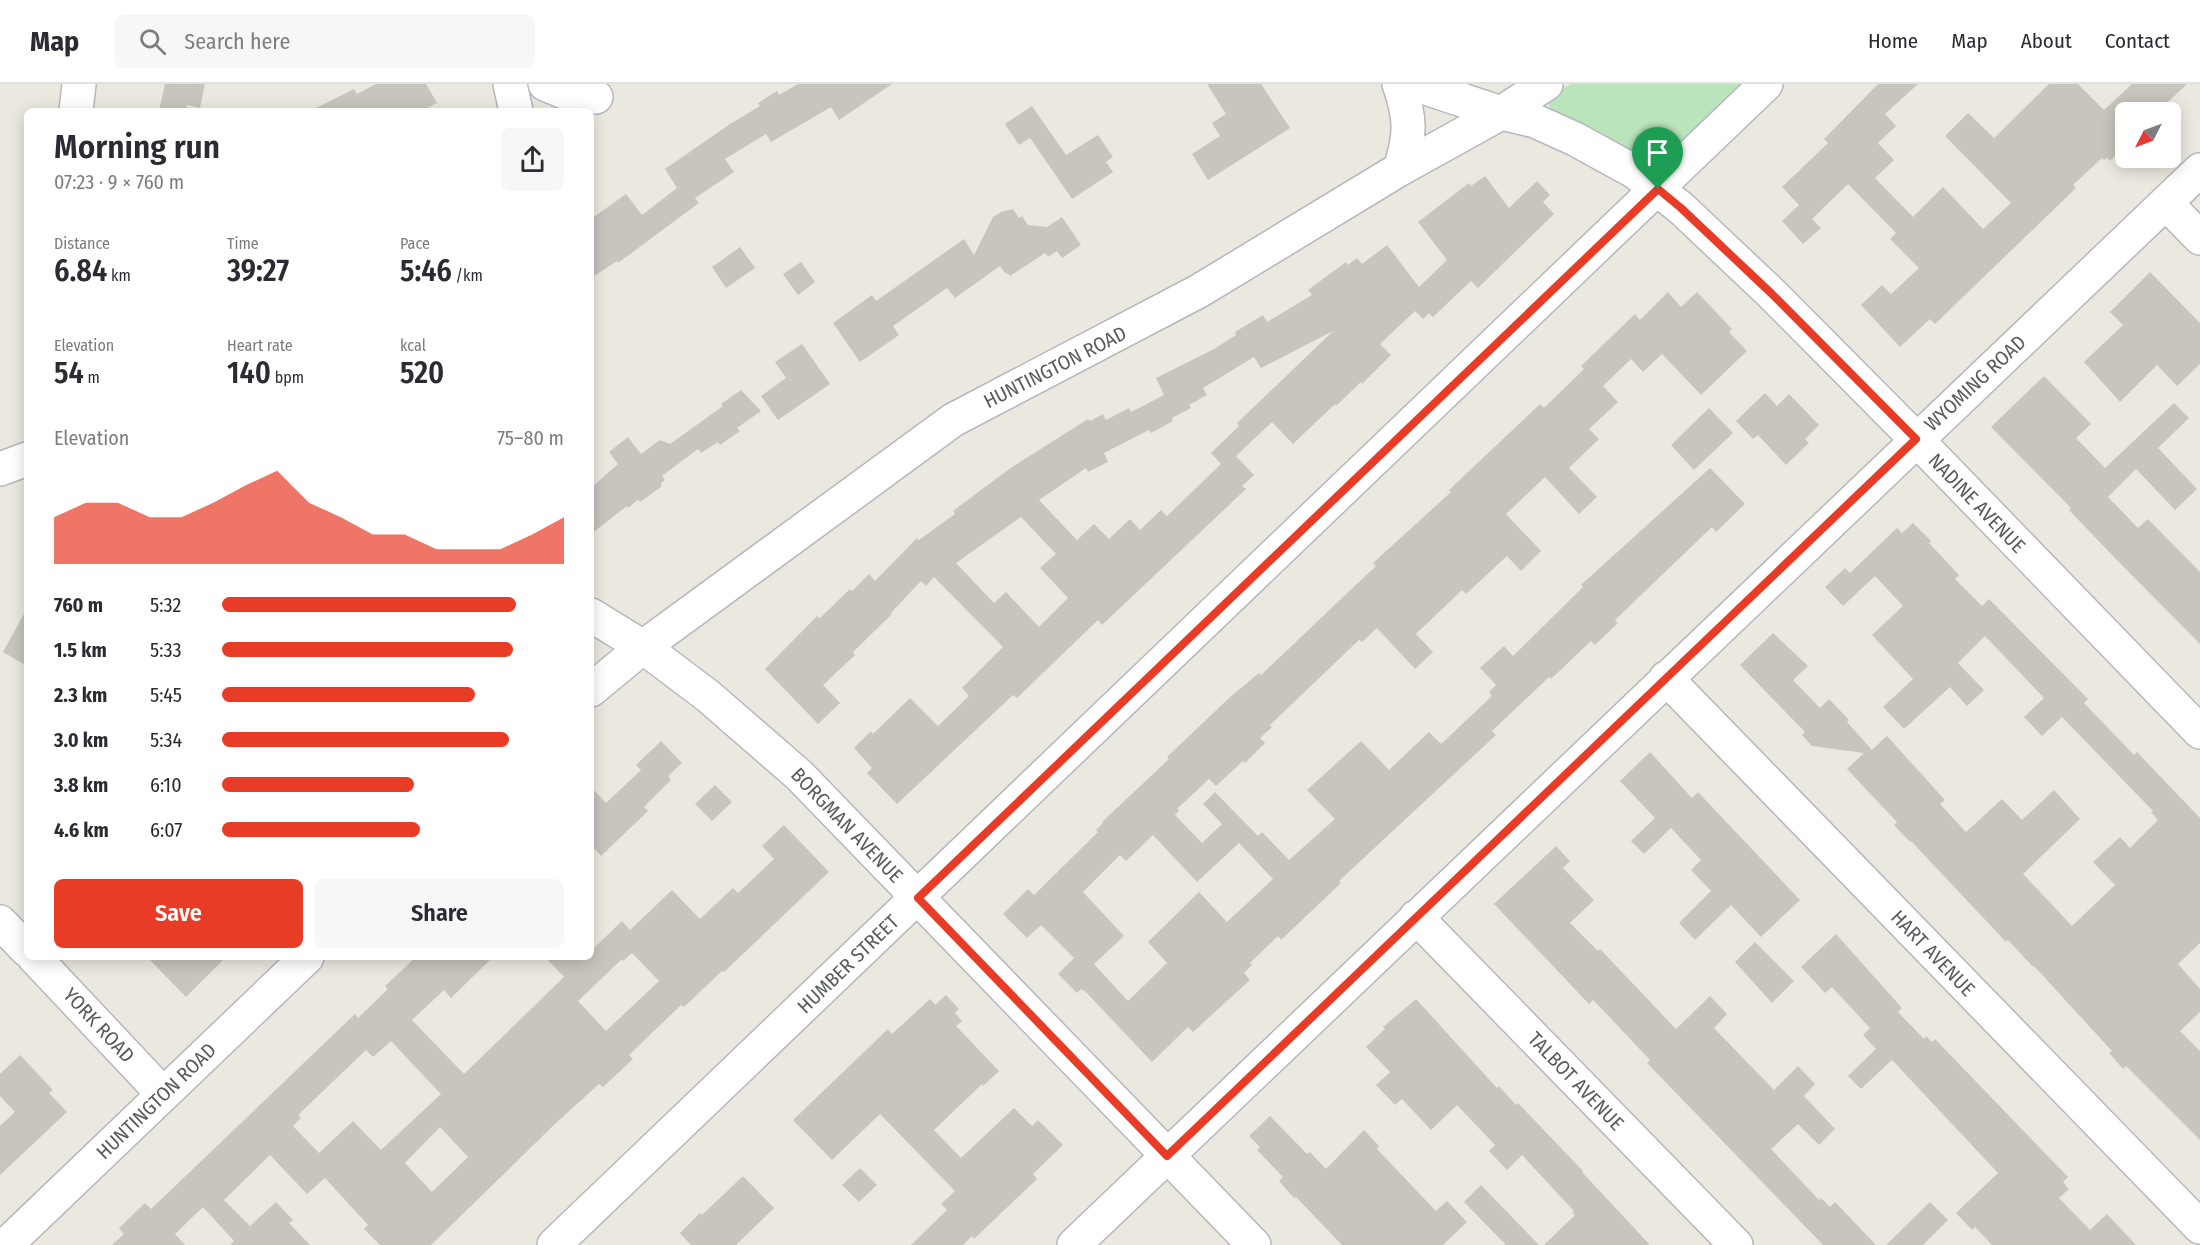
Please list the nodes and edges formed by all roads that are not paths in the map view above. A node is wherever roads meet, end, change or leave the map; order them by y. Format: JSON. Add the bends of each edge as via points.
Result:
{"nodes":[{"id":1,"x":79,"y":84,"type":"edge"},
{"id":2,"x":510,"y":84,"type":"edge"},
{"id":3,"x":545,"y":84,"type":"edge"},
{"id":4,"x":1399,"y":84,"type":"edge"},
{"id":5,"x":1414,"y":84,"type":"edge"},
{"id":6,"x":1546,"y":84,"type":"edge"},
{"id":7,"x":1766,"y":84,"type":"edge"},
{"id":8,"x":595,"y":97,"type":"edge"},
{"id":9,"x":76,"y":108,"type":"edge"},
{"id":10,"x":515,"y":108,"type":"edge"},
{"id":11,"x":1501,"y":113,"type":"junction"},
{"id":12,"x":1401,"y":169,"type":"junction"},
{"id":13,"x":2200,"y":170,"type":"edge"},
{"id":14,"x":1658,"y":189,"type":"junction"},
{"id":15,"x":2166,"y":202,"type":"junction"},
{"id":16,"x":2200,"y":238,"type":"edge"},
{"id":17,"x":1916,"y":439,"type":"junction"},
{"id":18,"x":24,"y":460,"type":"edge"},
{"id":19,"x":0,"y":469,"type":"edge"},
{"id":20,"x":594,"y":617,"type":"edge"},
{"id":21,"x":643,"y":647,"type":"junction"},
{"id":22,"x":1666,"y":678,"type":"junction"},
{"id":23,"x":594,"y":688,"type":"edge"},
{"id":24,"x":2200,"y":732,"type":"edge"},
{"id":25,"x":918,"y":898,"type":"junction"},
{"id":26,"x":1416,"y":917,"type":"junction"},
{"id":27,"x":0,"y":922,"type":"edge"},
{"id":28,"x":24,"y":947,"type":"edge"},
{"id":29,"x":37,"y":960,"type":"edge"},
{"id":30,"x":304,"y":960,"type":"edge"},
{"id":31,"x":163,"y":1094,"type":"junction"},
{"id":32,"x":1167,"y":1156,"type":"junction"},
{"id":33,"x":2200,"y":1227,"type":"edge"},
{"id":34,"x":6,"y":1245,"type":"edge"},
{"id":35,"x":554,"y":1245,"type":"edge"},
{"id":36,"x":1074,"y":1245,"type":"edge"},
{"id":37,"x":1254,"y":1245,"type":"edge"},
{"id":38,"x":1736,"y":1245,"type":"edge"}],
"edges":[{"from":1,"to":9,"type":"street"},
{"from":2,"to":10,"type":"street"},
{"from":3,"to":8,"type":"street"},
{"from":4,"to":12,"type":"street","via":[[1408,109],[1409,135]]},
{"from":5,"to":11,"type":"street","name":"NADINE AVENUE"},
{"from":6,"to":11,"type":"street","name":"HUNTINGTON ROAD"},
{"from":7,"to":14,"type":"street","name":"HUMBER STREET"},
{"from":11,"to":12,"type":"street","name":"HUNTINGTON ROAD"},
{"from":11,"to":14,"type":"street","name":"NADINE AVENUE","via":[[1535,121],[1575,139]]},
{"from":12,"to":21,"type":"street","name":"HUNTINGTON ROAD","via":[[1199,291],[953,420]]},
{"from":13,"to":15,"type":"street","name":"WYOMING ROAD"},
{"from":14,"to":17,"type":"street","name":"NADINE AVENUE","via":[[1772,294]]},
{"from":14,"to":25,"type":"street","name":"HUMBER STREET"},
{"from":15,"to":16,"type":"street"},
{"from":15,"to":17,"type":"street","name":"WYOMING ROAD"},
{"from":17,"to":22,"type":"street","name":"WYOMING ROAD"},
{"from":17,"to":24,"type":"street","name":"NADINE AVENUE"},
{"from":18,"to":19,"type":"street"},
{"from":20,"to":21,"type":"street","name":"BORGMAN AVENUE"},
{"from":21,"to":23,"type":"street","name":"HUNTINGTON ROAD"},
{"from":21,"to":25,"type":"street","name":"BORGMAN AVENUE","via":[[792,768]]},
{"from":22,"to":26,"type":"street","name":"WYOMING ROAD"},
{"from":22,"to":33,"type":"street","name":"HART AVENUE"},
{"from":25,"to":32,"type":"street","name":"BORGMAN AVENUE"},
{"from":25,"to":35,"type":"street","name":"HUMBER STREET"},
{"from":26,"to":32,"type":"street","name":"WYOMING ROAD"},
{"from":26,"to":38,"type":"street","name":"TALBOT AVENUE"},
{"from":27,"to":28,"type":"street"},
{"from":29,"to":31,"type":"street","name":"YORK ROAD"},
{"from":30,"to":31,"type":"street","name":"HUNTINGTON ROAD"},
{"from":31,"to":34,"type":"street","name":"HUNTINGTON ROAD"},
{"from":32,"to":36,"type":"street","name":"WYOMING ROAD"},
{"from":32,"to":37,"type":"street","name":"BORGMAN AVENUE"}]}
